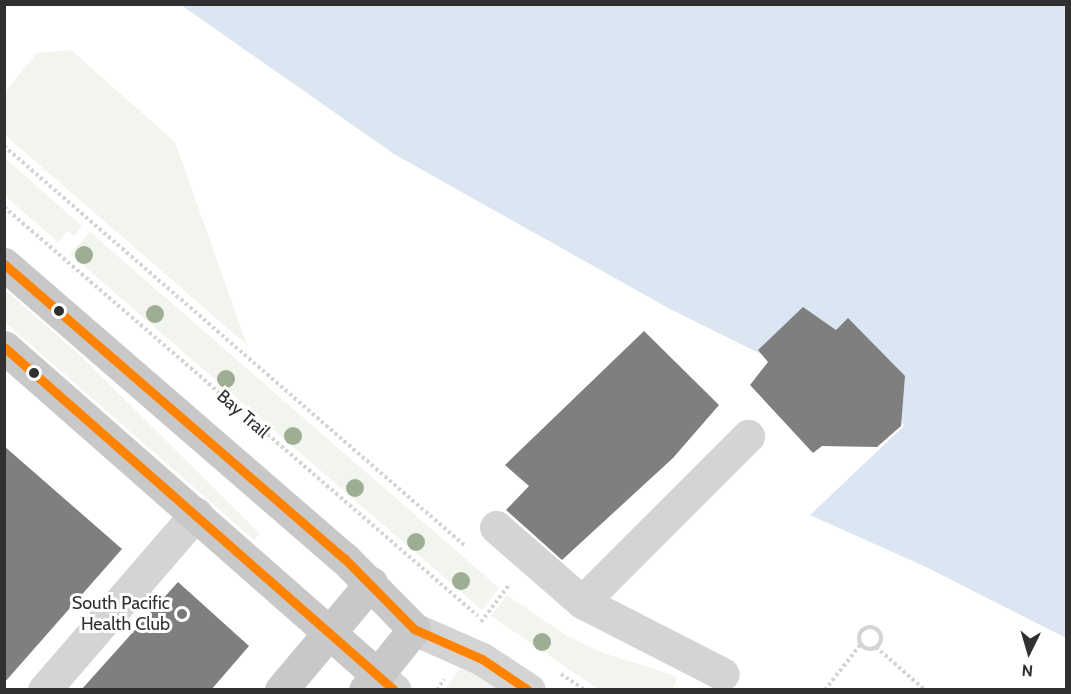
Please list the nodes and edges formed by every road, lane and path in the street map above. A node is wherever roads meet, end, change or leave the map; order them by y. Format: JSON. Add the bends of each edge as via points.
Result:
{"nodes":[{"id":1,"x":4,"y":146,"type":"edge"},
{"id":2,"x":4,"y":207,"type":"edge"},
{"id":3,"x":4,"y":264,"type":"edge"},
{"id":4,"x":4,"y":347,"type":"edge"},
{"id":5,"x":748,"y":436,"type":"dead end"},
{"id":6,"x":196,"y":514,"type":"junction"},
{"id":7,"x":496,"y":527,"type":"dead end"},
{"id":8,"x":473,"y":553,"type":"dead end"},
{"id":9,"x":500,"y":576,"type":"dead end"},
{"id":10,"x":371,"y":583,"type":"junction"},
{"id":11,"x":509,"y":584,"type":"junction"},
{"id":12,"x":517,"y":591,"type":"dead end"},
{"id":13,"x":582,"y":602,"type":"junction"},
{"id":14,"x":414,"y":629,"type":"junction"},
{"id":15,"x":332,"y":632,"type":"junction"},
{"id":16,"x":861,"y":644,"type":"junction"},
{"id":17,"x":876,"y":647,"type":"junction"},
{"id":18,"x":709,"y":681,"type":"edge"},
{"id":19,"x":577,"y":684,"type":"dead end"},
{"id":20,"x":379,"y":685,"type":"edge"},
{"id":21,"x":44,"y":690,"type":"edge"},
{"id":22,"x":281,"y":690,"type":"edge"},
{"id":23,"x":529,"y":690,"type":"edge"},
{"id":24,"x":580,"y":690,"type":"edge"},
{"id":25,"x":825,"y":690,"type":"edge"},
{"id":26,"x":924,"y":690,"type":"edge"}],
"edges":[{"from":1,"to":8,"type":"path"},
{"from":2,"to":11,"type":"path","name":"Bay Trail","via":[[482,620]]},
{"from":3,"to":10,"type":"main road"},
{"from":4,"to":6,"type":"main road"},
{"from":5,"to":13,"type":"street"},
{"from":6,"to":15,"type":"main road"},
{"from":6,"to":21,"type":"street"},
{"from":7,"to":13,"type":"street"},
{"from":9,"to":11,"type":"path"},
{"from":10,"to":14,"type":"main road"},
{"from":10,"to":15,"type":"main road"},
{"from":11,"to":12,"type":"path"},
{"from":13,"to":18,"type":"street"},
{"from":14,"to":20,"type":"main road"},
{"from":14,"to":23,"type":"street","via":[[482,659]]},
{"from":15,"to":20,"type":"main road"},
{"from":15,"to":22,"type":"main road"},
{"from":16,"to":17,"type":"path"},
{"from":16,"to":17,"type":"path","via":[[861,631],[872,627],[881,637]]},
{"from":16,"to":25,"type":"path"},
{"from":17,"to":26,"type":"path"},
{"from":19,"to":24,"type":"path"}]}
